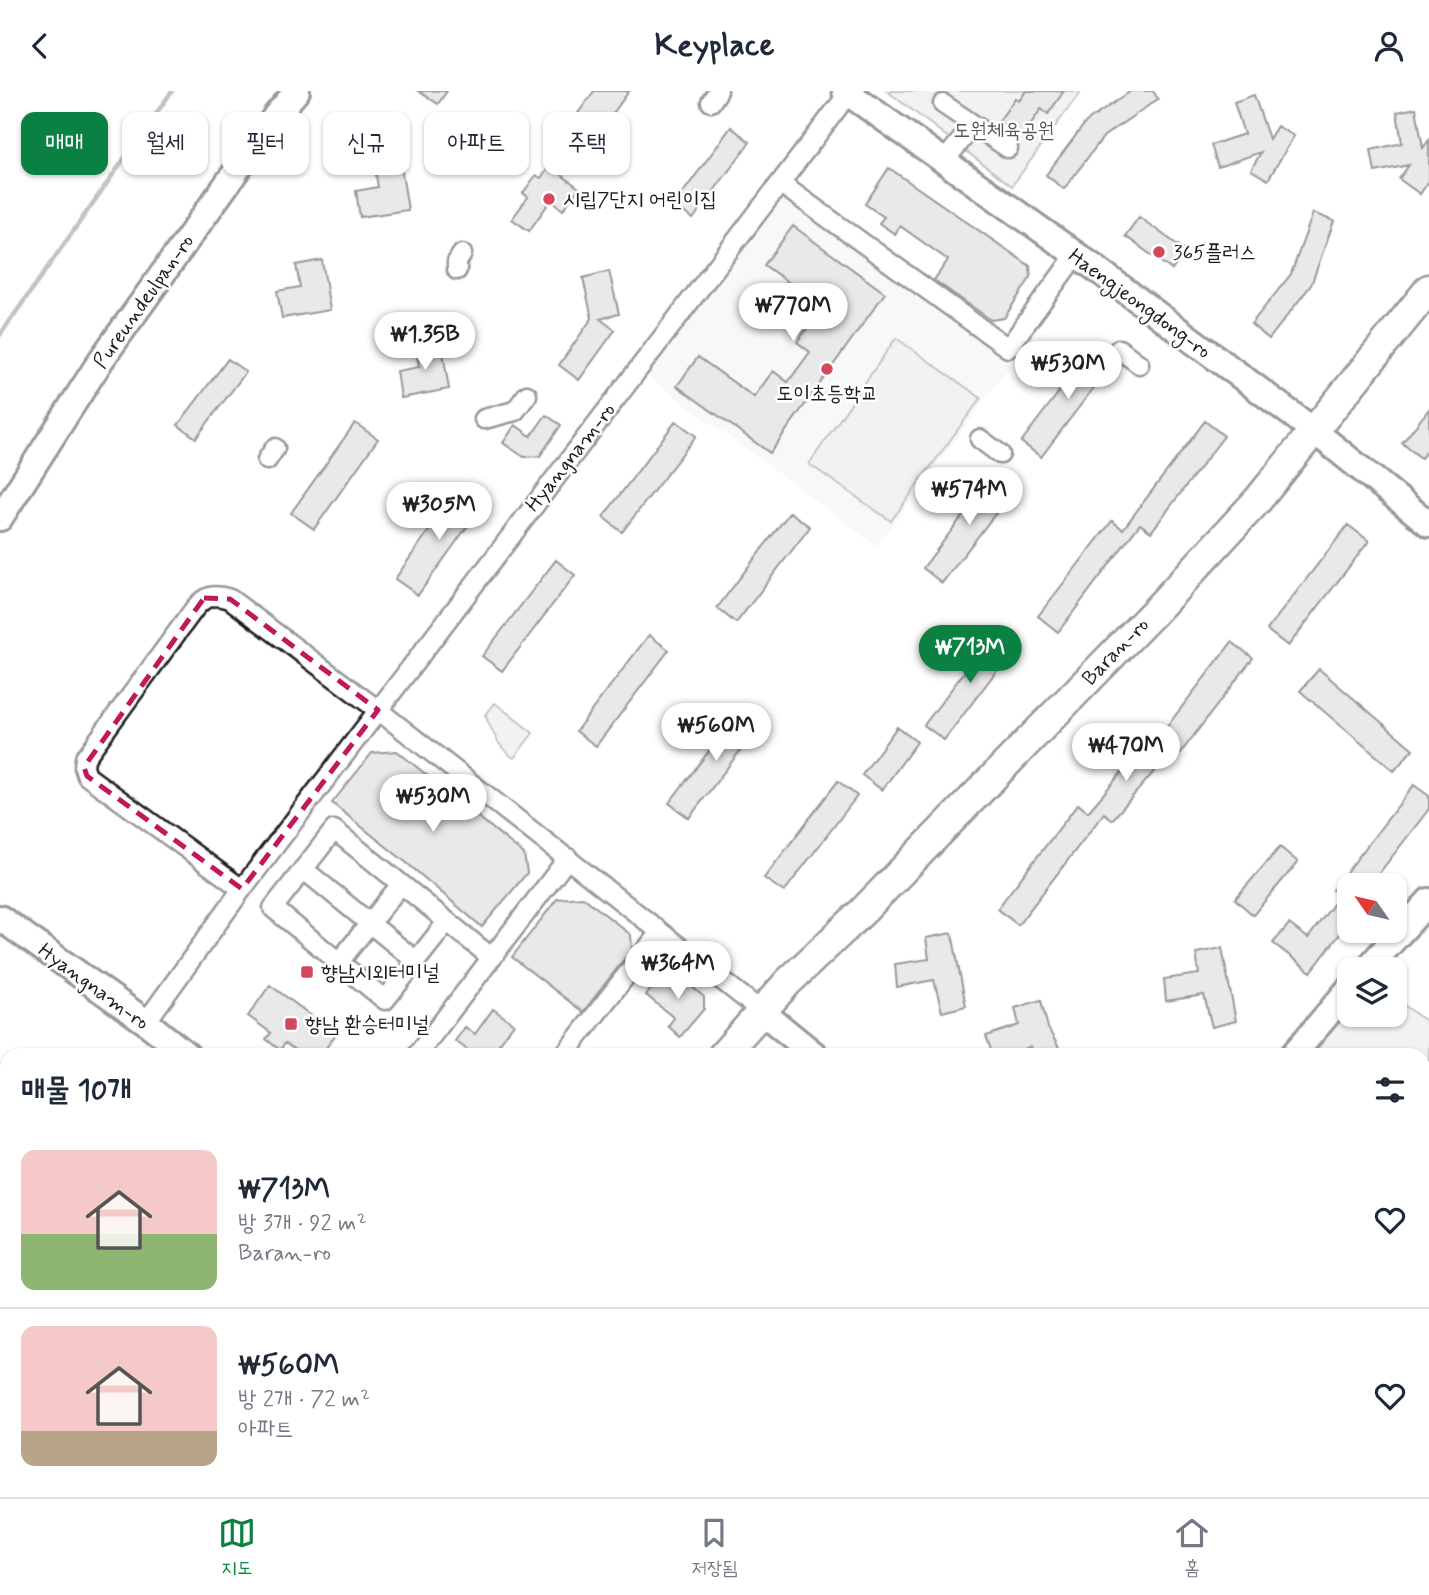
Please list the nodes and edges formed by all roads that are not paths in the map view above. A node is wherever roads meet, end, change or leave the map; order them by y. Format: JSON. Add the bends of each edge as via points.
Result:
{"nodes":[{"id":1,"x":297,"y":91,"type":"edge"},
{"id":2,"x":846,"y":92,"type":"edge"},
{"id":3,"x":943,"y":104,"type":"dead end"},
{"id":4,"x":974,"y":125,"type":"junction"},
{"id":5,"x":1007,"y":148,"type":"dead end"},
{"id":6,"x":944,"y":162,"type":"junction"},
{"id":7,"x":782,"y":184,"type":"junction"},
{"id":8,"x":1075,"y":256,"type":"junction"},
{"id":9,"x":1429,"y":289,"type":"edge"},
{"id":10,"x":1119,"y":349,"type":"dead end"},
{"id":11,"x":1139,"y":364,"type":"dead end"},
{"id":12,"x":527,"y":395,"type":"dead end"},
{"id":13,"x":484,"y":419,"type":"dead end"},
{"id":14,"x":1312,"y":431,"type":"junction"},
{"id":15,"x":980,"y":439,"type":"dead end"},
{"id":16,"x":1000,"y":454,"type":"dead end"},
{"id":17,"x":0,"y":518,"type":"edge"},
{"id":18,"x":1429,"y":524,"type":"edge"},
{"id":19,"x":379,"y":710,"type":"junction"},
{"id":20,"x":568,"y":858,"type":"junction"},
{"id":21,"x":303,"y":869,"type":"junction"},
{"id":22,"x":401,"y":884,"type":"junction"},
{"id":23,"x":242,"y":889,"type":"junction"},
{"id":24,"x":1429,"y":901,"type":"edge"},
{"id":25,"x":0,"y":918,"type":"edge"},
{"id":26,"x":447,"y":922,"type":"junction"},
{"id":27,"x":370,"y":923,"type":"junction"},
{"id":28,"x":660,"y":932,"type":"junction"},
{"id":29,"x":1378,"y":957,"type":"edge"},
{"id":30,"x":492,"y":958,"type":"junction"},
{"id":31,"x":416,"y":961,"type":"junction"},
{"id":32,"x":339,"y":962,"type":"junction"},
{"id":33,"x":1337,"y":1003,"type":"edge"},
{"id":34,"x":761,"y":1011,"type":"junction"},
{"id":35,"x":146,"y":1022,"type":"junction"},
{"id":36,"x":178,"y":1048,"type":"edge"},
{"id":37,"x":422,"y":1048,"type":"edge"},
{"id":38,"x":569,"y":1048,"type":"edge"},
{"id":39,"x":729,"y":1048,"type":"edge"},
{"id":40,"x":806,"y":1048,"type":"edge"},
{"id":41,"x":1299,"y":1048,"type":"edge"}],
"edges":[{"from":1,"to":17,"type":"street","name":"Pureundeulpan-ro","via":[[101,360]]},
{"from":2,"to":6,"type":"street","name":"Haengjeongdong-ro"},
{"from":2,"to":7,"type":"street","name":"Hyangnam-ro"},
{"from":3,"to":4,"type":"street"},
{"from":4,"to":5,"type":"street"},
{"from":4,"to":6,"type":"street"},
{"from":6,"to":8,"type":"street","name":"Haengjeongdong-ro"},
{"from":7,"to":8,"type":"street","via":[[1008,348]]},
{"from":7,"to":19,"type":"street","name":"Hyangnam-ro"},
{"from":8,"to":14,"type":"street","name":"Haengjeongdong-ro"},
{"from":9,"to":14,"type":"main road","name":"Baran-ro"},
{"from":10,"to":11,"type":"street"},
{"from":12,"to":13,"type":"street","via":[[515,411]]},
{"from":14,"to":18,"type":"street","name":"Haengjeongdong-ro"},
{"from":14,"to":34,"type":"main road","name":"Baran-ro","via":[[1257,501],[1157,609]]},
{"from":15,"to":16,"type":"street"},
{"from":19,"to":20,"type":"street"},
{"from":19,"to":23,"type":"street","name":"Hyangnam-ro"},
{"from":19,"to":23,"type":"street","via":[[230,599],[204,598],[195,608],[85,758],[85,767],[87,776]]},
{"from":20,"to":28,"type":"street"},
{"from":20,"to":30,"type":"street"},
{"from":21,"to":22,"type":"street","via":[[334,830]]},
{"from":21,"to":27,"type":"street"},
{"from":21,"to":32,"type":"street","via":[[272,908]]},
{"from":22,"to":26,"type":"street"},
{"from":22,"to":27,"type":"street"},
{"from":23,"to":35,"type":"street","name":"Hyangnam-ro"},
{"from":24,"to":29,"type":"street"},
{"from":25,"to":35,"type":"street","name":"Hyangnam-ro"},
{"from":26,"to":30,"type":"street"},
{"from":26,"to":31,"type":"street"},
{"from":27,"to":31,"type":"street"},
{"from":27,"to":32,"type":"street"},
{"from":28,"to":34,"type":"street"},
{"from":28,"to":38,"type":"street"},
{"from":30,"to":37,"type":"street"},
{"from":31,"to":32,"type":"street","via":[[385,1000]]},
{"from":33,"to":41,"type":"street"},
{"from":34,"to":39,"type":"main road","name":"Baran-ro"},
{"from":34,"to":40,"type":"street"},
{"from":35,"to":36,"type":"street","name":"Hyangnam-ro"}]}
